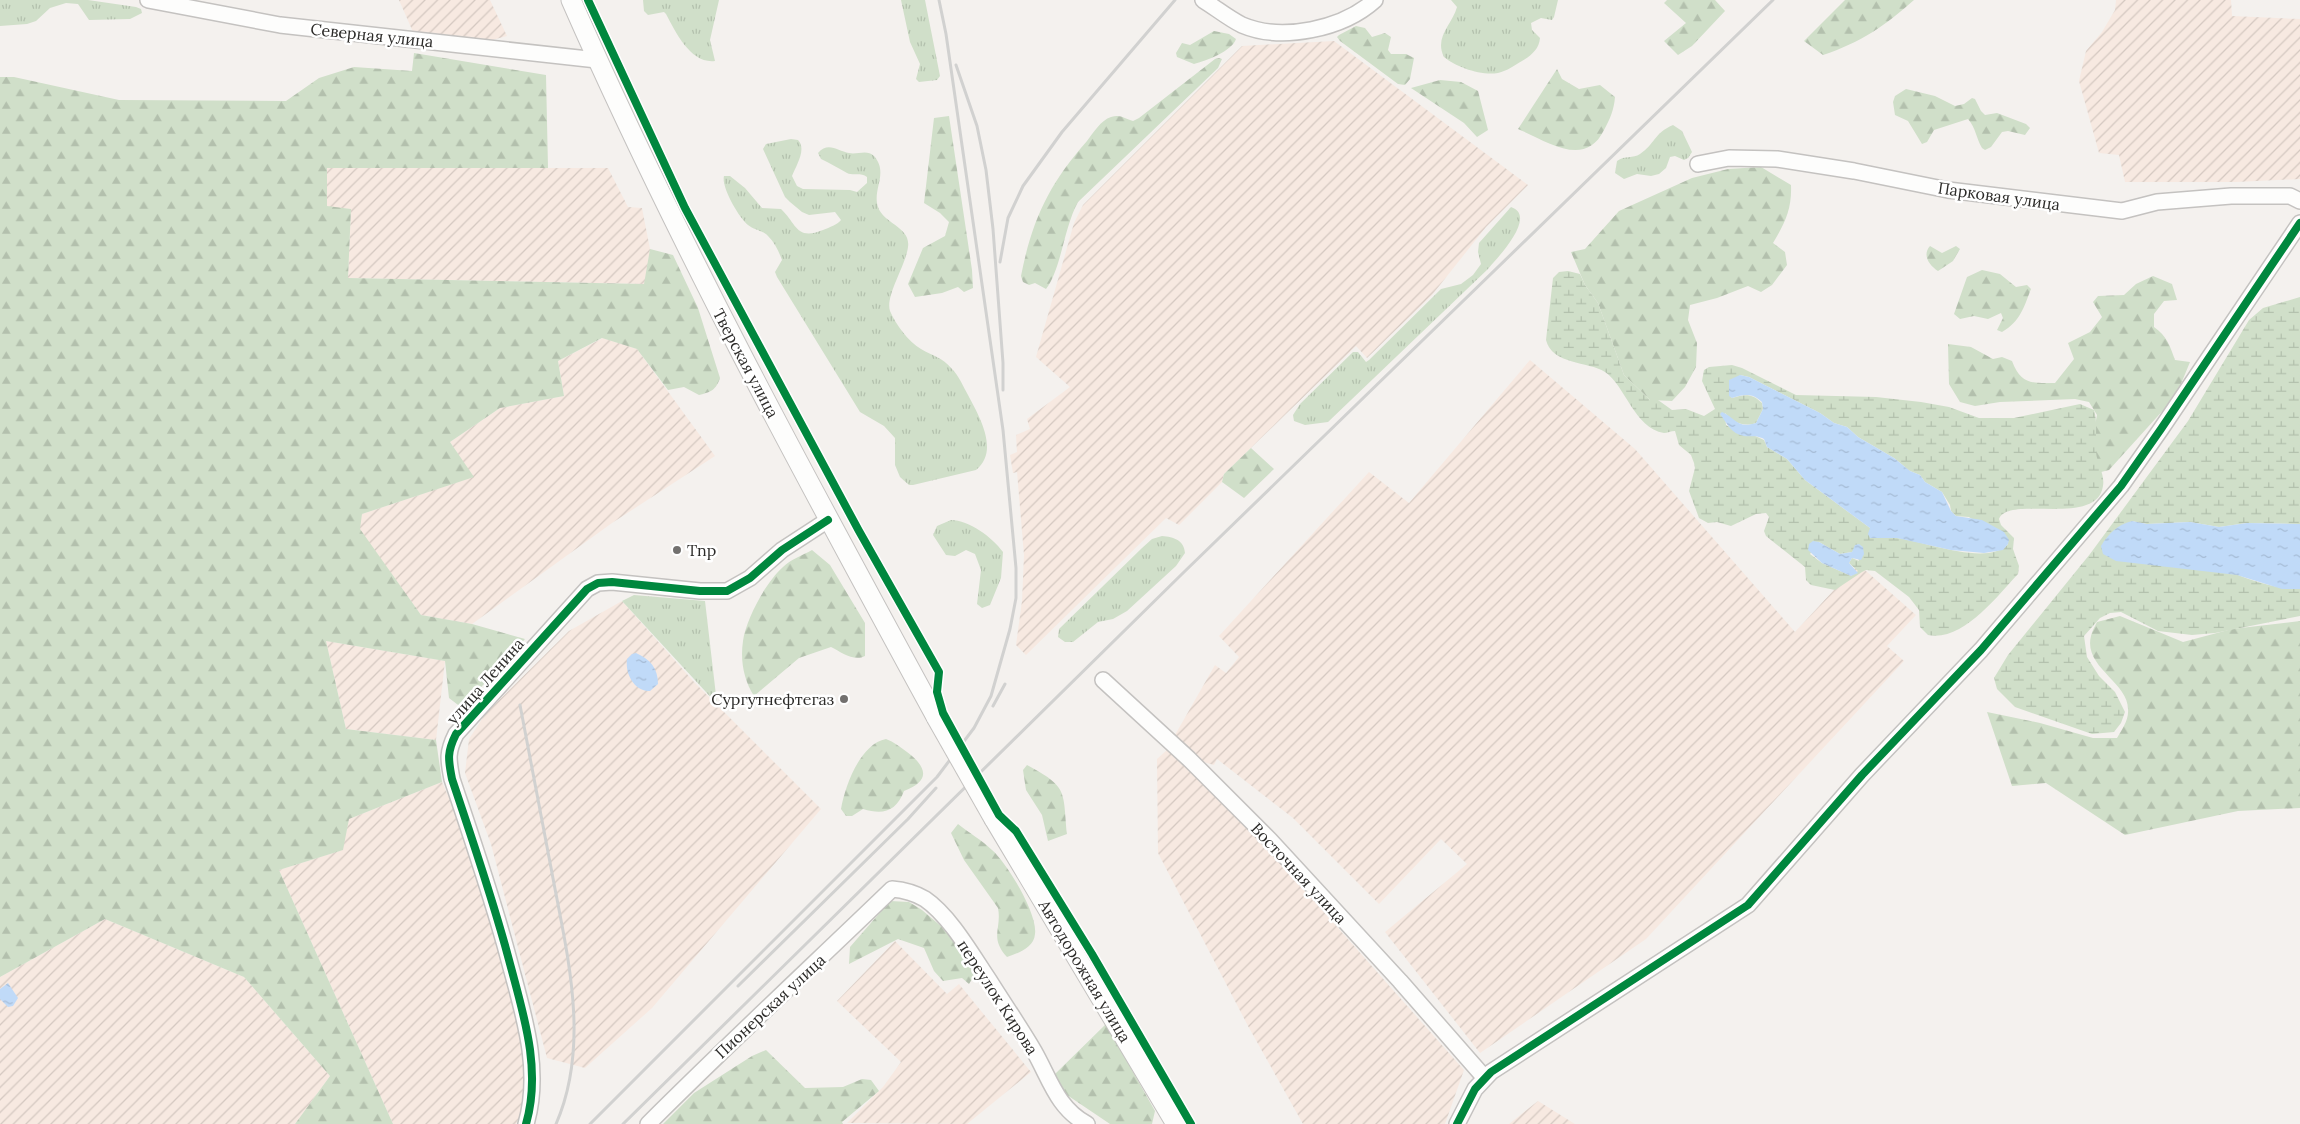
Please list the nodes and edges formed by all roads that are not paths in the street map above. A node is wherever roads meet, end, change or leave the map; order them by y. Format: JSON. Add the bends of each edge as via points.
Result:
{"nodes":[{"id":1,"x":148,"y":0,"type":"edge"},
{"id":2,"x":571,"y":0,"type":"edge"},
{"id":3,"x":1203,"y":0,"type":"edge"},
{"id":4,"x":1375,"y":0,"type":"edge"},
{"id":5,"x":597,"y":60,"type":"junction"},
{"id":6,"x":1698,"y":164,"type":"dead end"},
{"id":7,"x":2300,"y":201,"type":"edge"},
{"id":8,"x":2300,"y":223,"type":"edge"},
{"id":9,"x":828,"y":520,"type":"junction"},
{"id":10,"x":1103,"y":680,"type":"dead end"},
{"id":11,"x":936,"y":717,"type":"joint"},
{"id":12,"x":892,"y":889,"type":"joint"},
{"id":13,"x":1484,"y":1077,"type":"junction"},
{"id":14,"x":526,"y":1124,"type":"edge"},
{"id":15,"x":648,"y":1124,"type":"edge"},
{"id":16,"x":1087,"y":1124,"type":"edge"},
{"id":17,"x":1176,"y":1124,"type":"edge"},
{"id":18,"x":1457,"y":1124,"type":"edge"}],
"edges":[{"from":1,"to":5,"type":"street","name":"Северная улица","via":[[280,25]]},
{"from":2,"to":5,"type":"main road","name":"Тверская улица"},
{"from":3,"to":4,"type":"street","via":[[1241,24],[1262,31],[1318,28],[1341,20]]},
{"from":5,"to":9,"type":"main road","name":"Тверская улица","via":[[714,302]]},
{"from":6,"to":7,"type":"street","name":"Парковая улица","via":[[1729,158],[1777,159],[1948,190],[2122,211],[2158,202],[2231,196],[2290,196]]},
{"from":8,"to":13,"type":"street","via":[[2121,486],[1981,650],[1862,775],[1748,905]]},
{"from":9,"to":11,"type":"main road","name":"Тверская улица"},
{"from":9,"to":14,"type":"street","name":"улица Ленина","via":[[782,550],[750,578],[727,591],[612,582],[598,583],[587,589],[456,734],[448,758],[452,778],[496,911],[529,1033],[533,1077]]},
{"from":10,"to":13,"type":"street","name":"Восточная улица","via":[[1270,840]]},
{"from":11,"to":17,"type":"main road","name":"Автодорожная улица","bridge":true},
{"from":12,"to":15,"type":"street","name":"Пионерская улица"},
{"from":12,"to":16,"type":"street","name":"переулок Кирова","via":[[916,894],[942,915],[970,951],[1025,1036],[1066,1110]]},
{"from":13,"to":18,"type":"street"}]}
